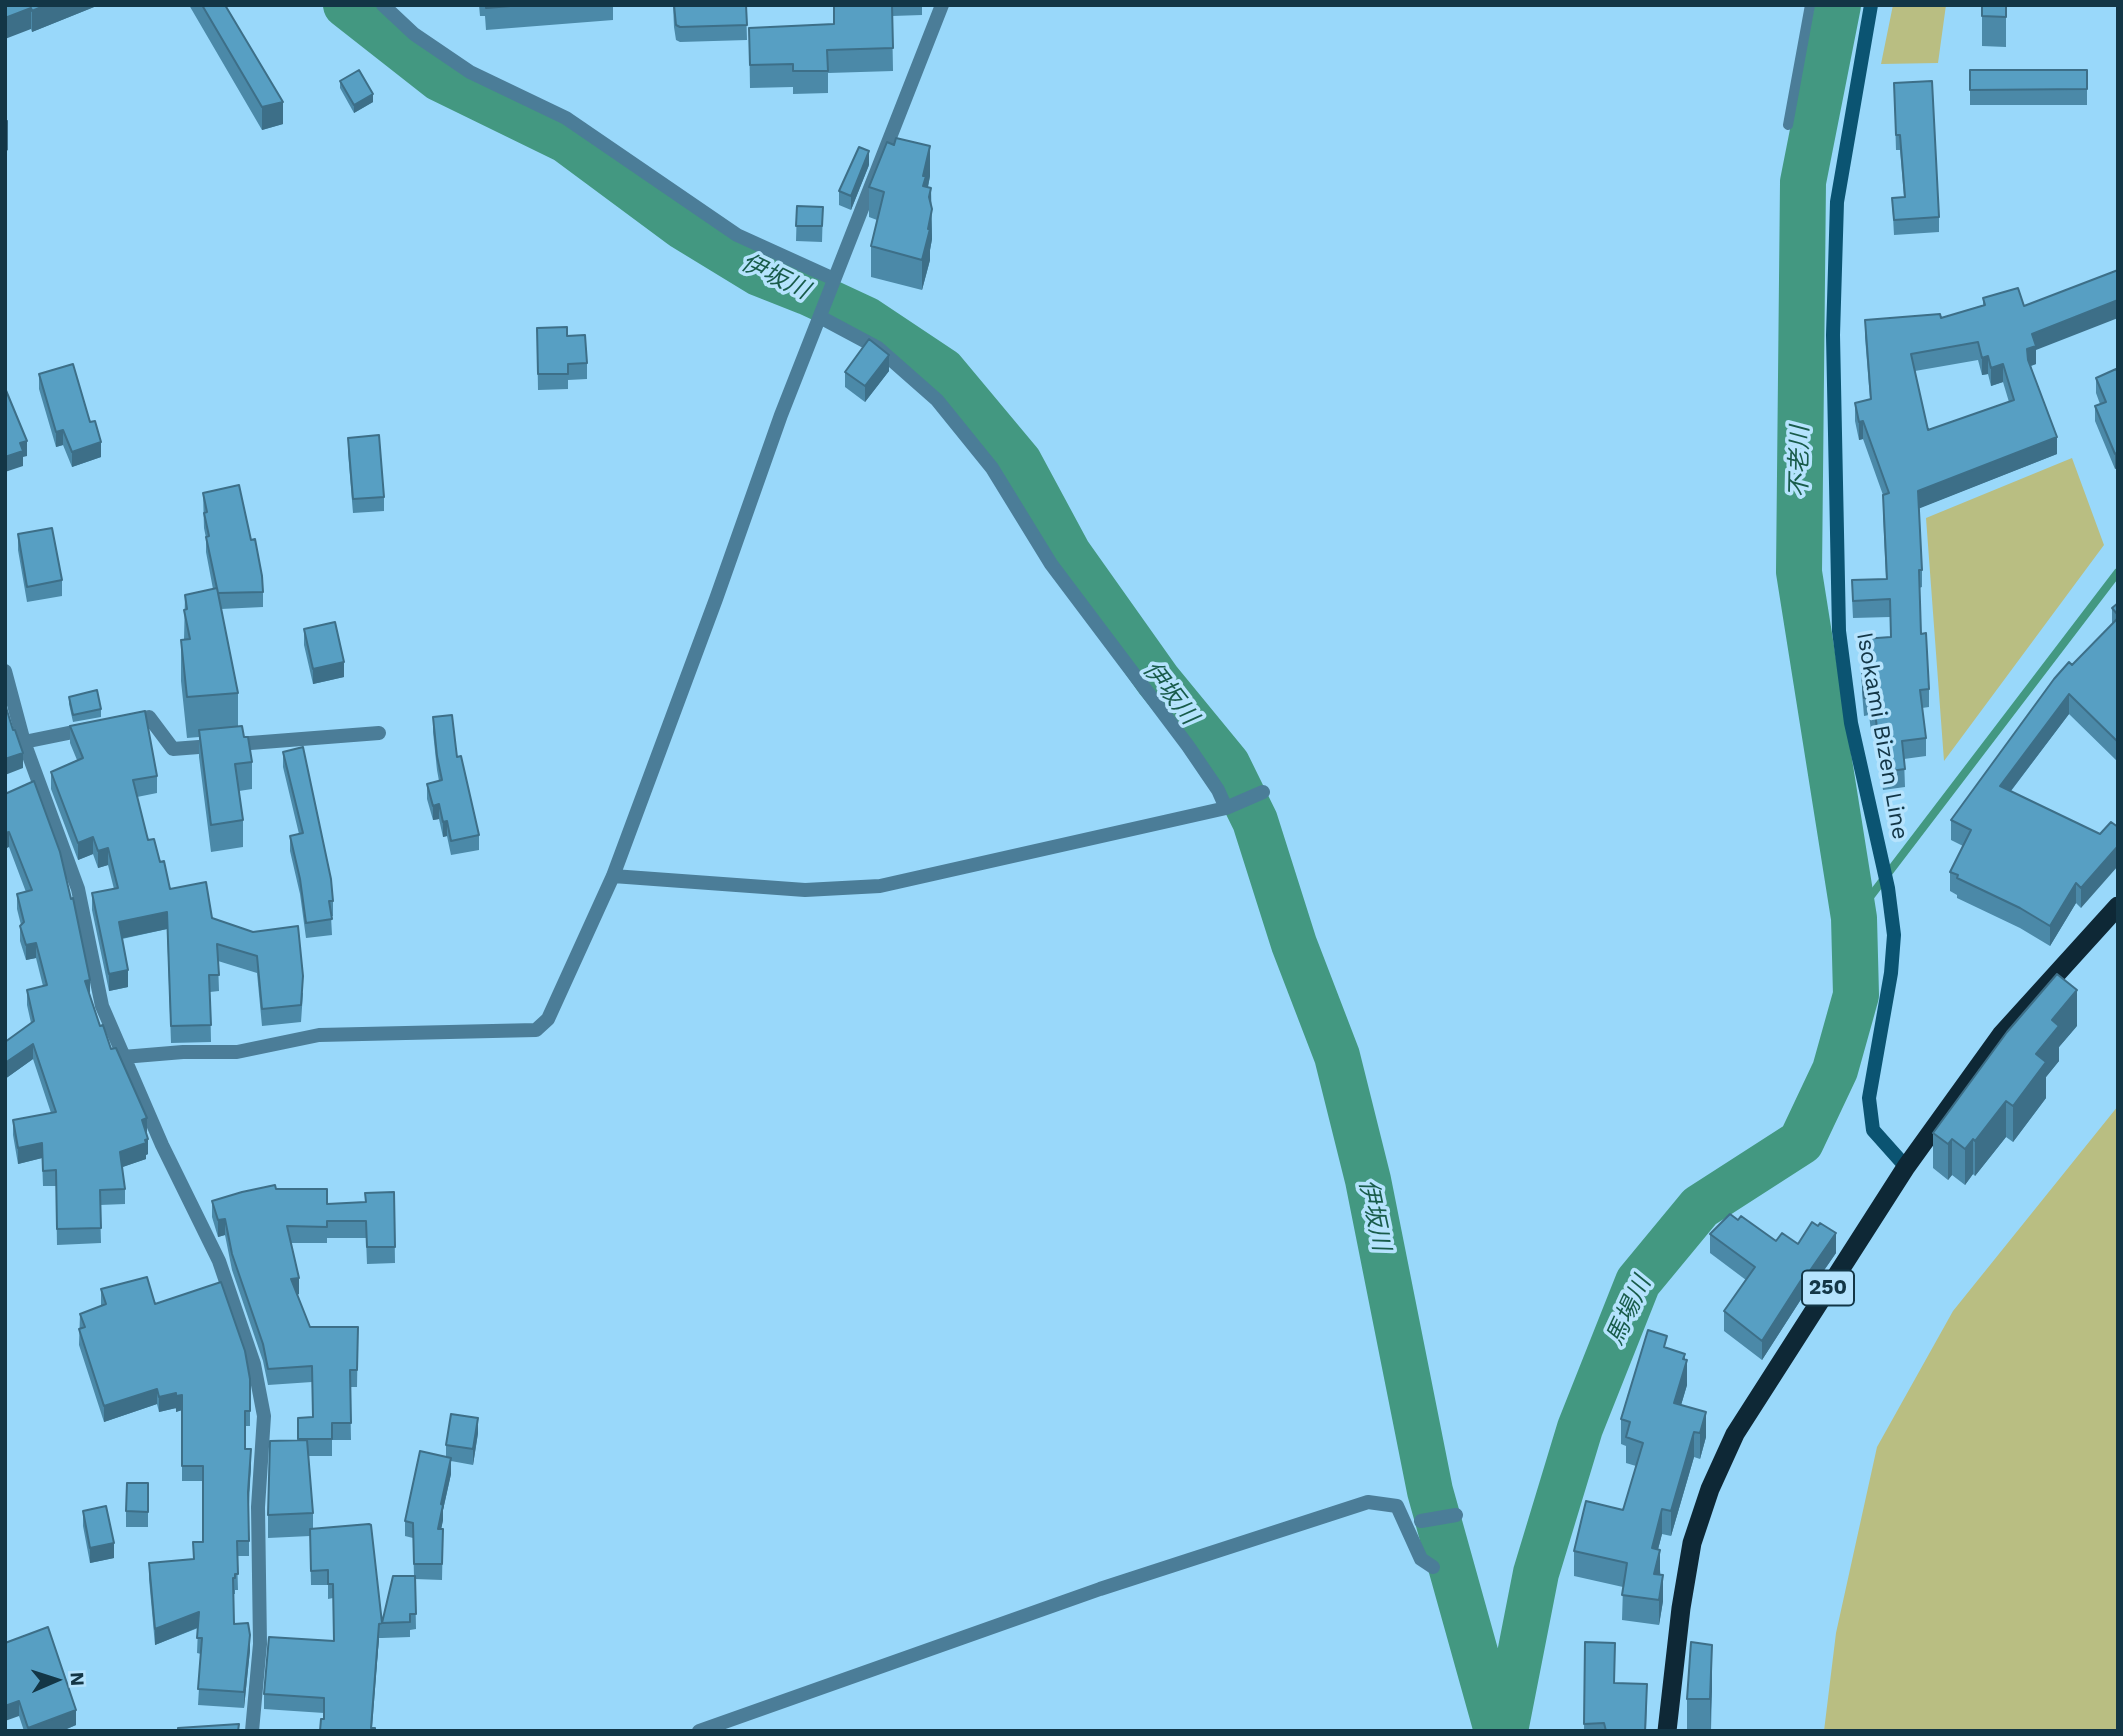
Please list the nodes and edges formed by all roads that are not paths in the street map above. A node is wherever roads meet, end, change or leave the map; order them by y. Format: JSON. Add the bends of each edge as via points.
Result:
{"nodes":[{"id":1,"x":383,"y":5,"type":"edge"},
{"id":2,"x":942,"y":5,"type":"edge"},
{"id":3,"x":1810,"y":5,"type":"edge"},
{"id":4,"x":1871,"y":5,"type":"edge"},
{"id":5,"x":1788,"y":125,"type":"dead end"},
{"id":6,"x":832,"y":284,"type":"junction"},
{"id":7,"x":822,"y":313,"type":"junction"},
{"id":8,"x":5,"y":671,"type":"edge"},
{"id":9,"x":379,"y":733,"type":"dead end"},
{"id":10,"x":24,"y":742,"type":"junction"},
{"id":11,"x":1260,"y":794,"type":"dead end"},
{"id":12,"x":1229,"y":807,"type":"junction"},
{"id":13,"x":612,"y":876,"type":"junction"},
{"id":14,"x":2118,"y":906,"type":"edge"},
{"id":15,"x":123,"y":1057,"type":"junction"},
{"id":16,"x":1906,"y":1167,"type":"junction"},
{"id":17,"x":1454,"y":1515,"type":"dead end"},
{"id":18,"x":1425,"y":1521,"type":"dead end"},
{"id":19,"x":1433,"y":1567,"type":"dead end"},
{"id":20,"x":252,"y":1731,"type":"edge"},
{"id":21,"x":699,"y":1731,"type":"edge"},
{"id":22,"x":1667,"y":1731,"type":"edge"}],
"edges":[{"from":1,"to":6,"type":"street","via":[[414,34],[470,72],[566,118],[737,235]]},
{"from":2,"to":6,"type":"street"},
{"from":3,"to":5,"type":"lane"},
{"from":4,"to":16,"type":"main road","name":"Isokami Bizen Line","via":[[1836,202],[1833,335],[1839,631],[1851,723],[1894,935],[1869,1098],[1873,1130]]},
{"from":6,"to":7,"type":"street"},
{"from":7,"to":12,"type":"street","via":[[878,348],[937,400],[992,468],[1051,564]]},
{"from":7,"to":13,"type":"street"},
{"from":8,"to":10,"type":"street"},
{"from":9,"to":10,"type":"street","via":[[173,749],[149,717]]},
{"from":10,"to":15,"type":"street","via":[[78,889],[102,1006]]},
{"from":11,"to":12,"type":"street"},
{"from":12,"to":13,"type":"street","via":[[880,886],[805,890]]},
{"from":13,"to":15,"type":"street","via":[[548,1019],[536,1030],[320,1035],[237,1052]]},
{"from":14,"to":16,"type":"highway","number":"250","via":[[2001,1035]]},
{"from":15,"to":20,"type":"street","via":[[219,1261],[254,1364],[264,1416],[258,1507],[260,1644]]},
{"from":16,"to":22,"type":"highway","number":"250","via":[[1735,1434],[1710,1489],[1692,1543]]},
{"from":17,"to":18,"type":"street"},
{"from":19,"to":21,"type":"street","via":[[1421,1559],[1398,1506],[1368,1502],[1100,1589]]}]}
